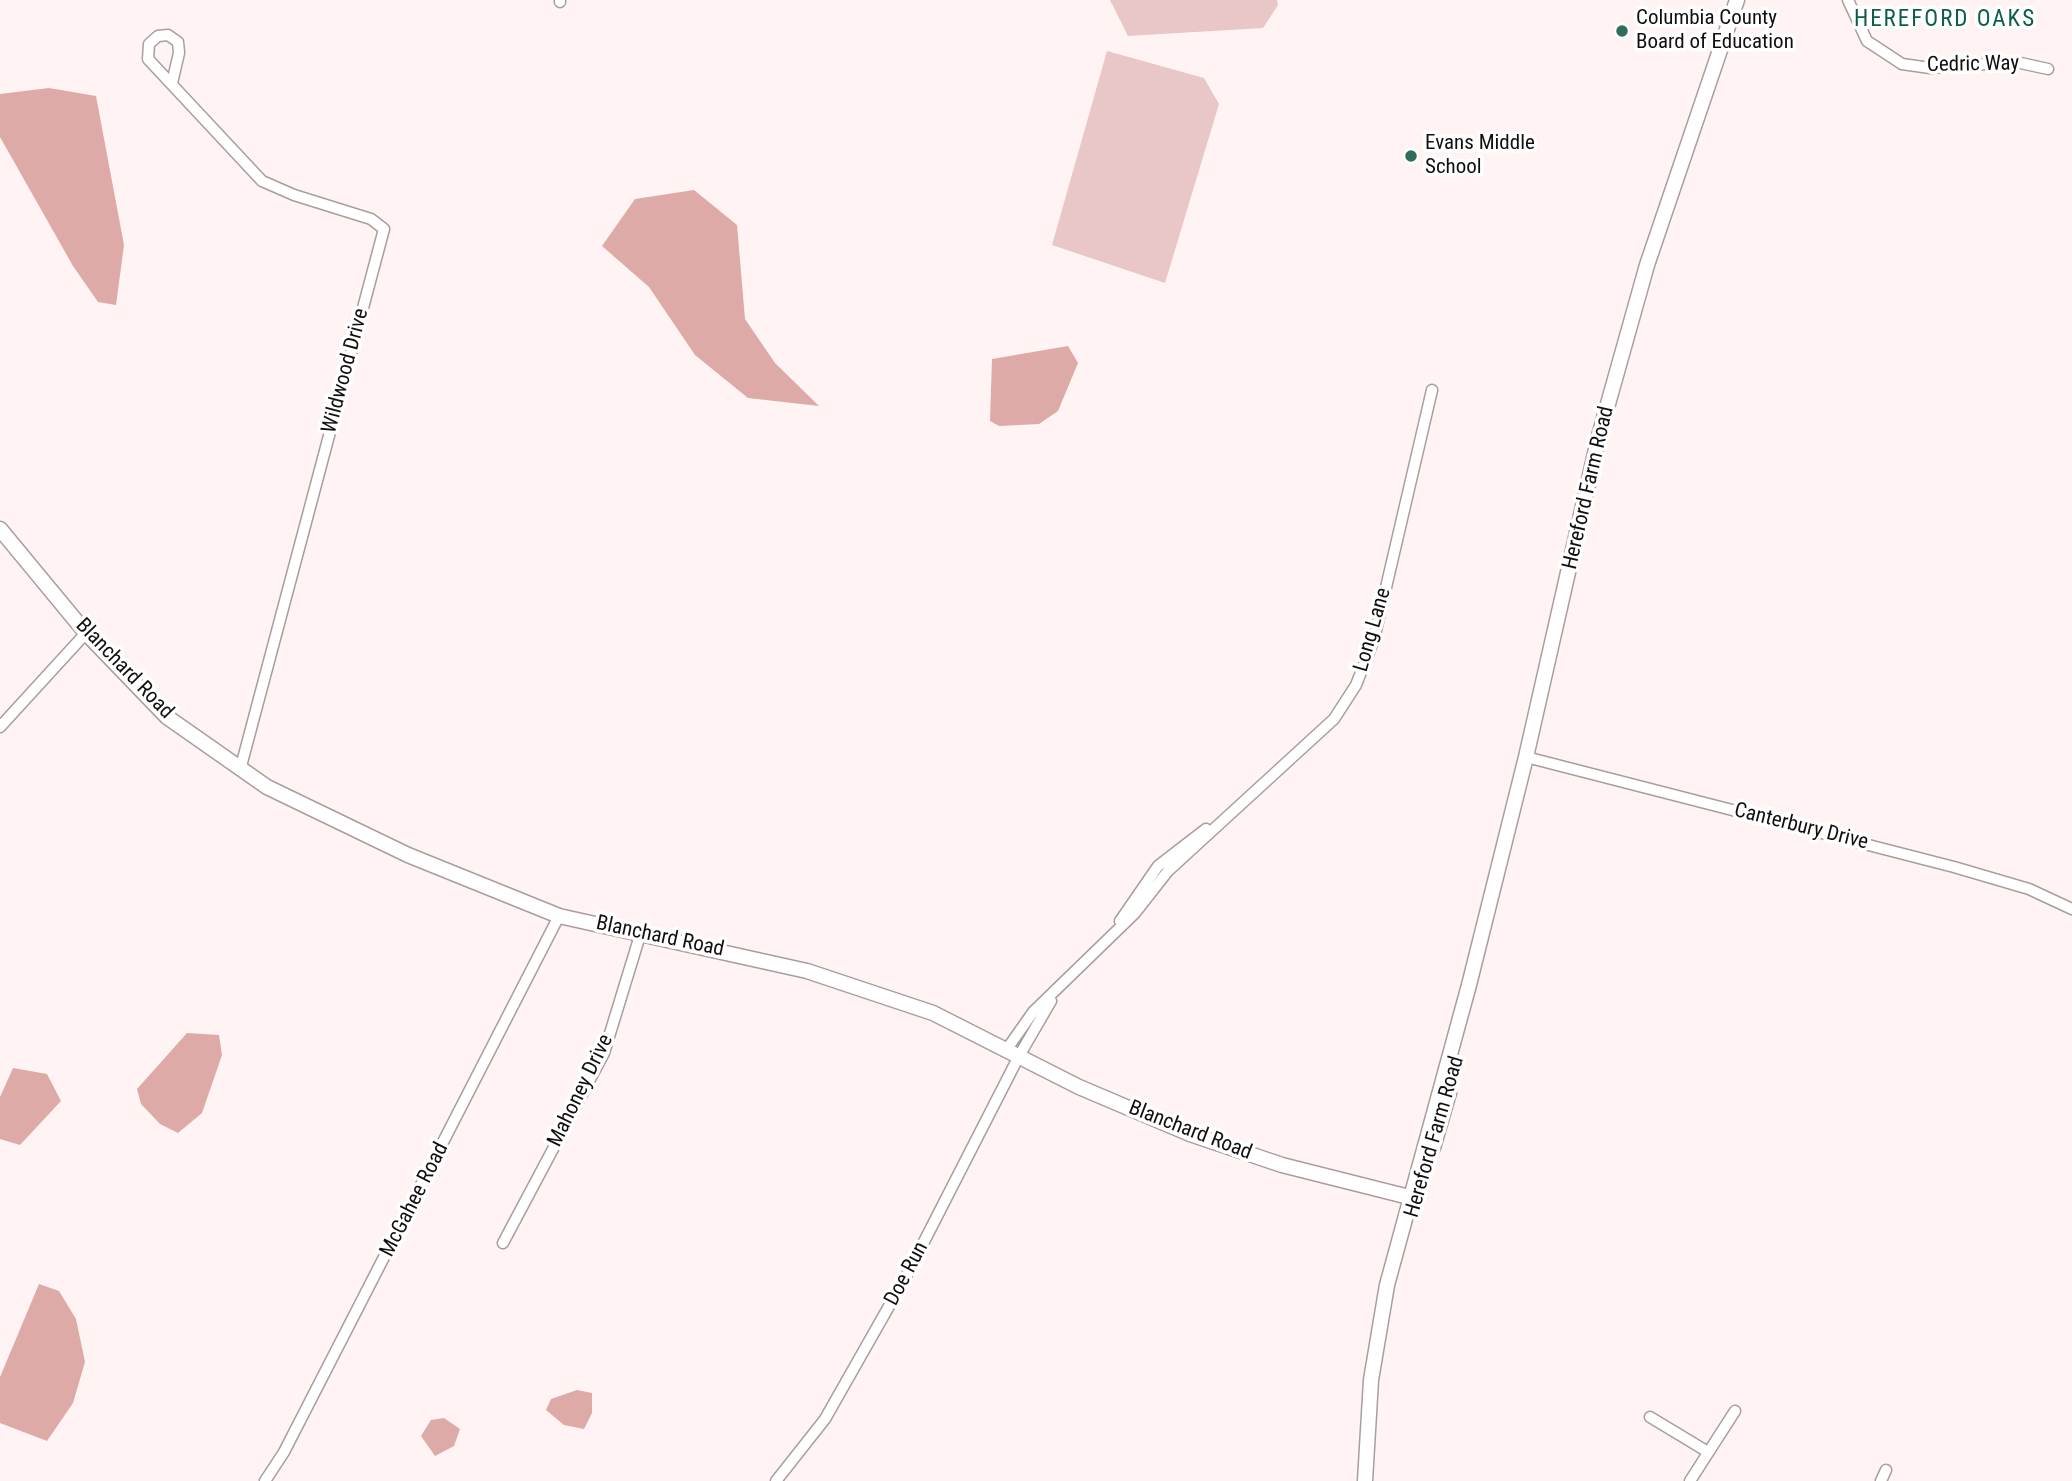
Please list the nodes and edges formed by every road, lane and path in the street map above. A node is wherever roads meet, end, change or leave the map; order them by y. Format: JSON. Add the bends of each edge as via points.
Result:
{"nodes":[{"id":1,"x":1737,"y":0,"type":"edge"},
{"id":2,"x":1848,"y":0,"type":"edge"},
{"id":3,"x":2048,"y":69,"type":"dead end"},
{"id":4,"x":172,"y":83,"type":"dead end"},
{"id":5,"x":1432,"y":390,"type":"dead end"},
{"id":6,"x":0,"y":529,"type":"edge"},
{"id":7,"x":86,"y":633,"type":"junction"},
{"id":8,"x":0,"y":727,"type":"edge"},
{"id":9,"x":1527,"y":757,"type":"junction"},
{"id":10,"x":240,"y":770,"type":"junction"},
{"id":11,"x":2072,"y":909,"type":"edge"},
{"id":12,"x":559,"y":916,"type":"junction"},
{"id":13,"x":641,"y":932,"type":"junction"},
{"id":14,"x":1469,"y":985,"type":"junction"},
{"id":15,"x":1013,"y":1053,"type":"junction"},
{"id":16,"x":1409,"y":1197,"type":"junction"},
{"id":17,"x":503,"y":1242,"type":"dead end"},
{"id":18,"x":1387,"y":1285,"type":"junction"},
{"id":19,"x":1735,"y":1410,"type":"dead end"},
{"id":20,"x":1650,"y":1417,"type":"dead end"},
{"id":21,"x":1708,"y":1451,"type":"junction"},
{"id":22,"x":1886,"y":1470,"type":"dead end"},
{"id":23,"x":265,"y":1481,"type":"edge"},
{"id":24,"x":776,"y":1481,"type":"edge"},
{"id":25,"x":1365,"y":1481,"type":"edge"},
{"id":26,"x":1690,"y":1481,"type":"edge"},
{"id":27,"x":1881,"y":1481,"type":"edge"}],
"edges":[{"from":1,"to":9,"type":"street","name":"Hereford Farm Road","via":[[1647,265],[1600,436]]},
{"from":2,"to":3,"type":"street","name":"Cedric Way","via":[[1867,41],[1902,64],[1930,68],[2016,62]]},
{"from":4,"to":10,"type":"street","name":"Wildwood Drive","via":[[262,181],[371,219],[384,229]]},
{"from":5,"to":15,"type":"street","name":"Long Lane","via":[[1366,666],[1334,719],[1224,818],[1158,866],[1108,940],[1058,989]]},
{"from":6,"to":7,"type":"street","name":"Blanchard Road"},
{"from":7,"to":8,"type":"street"},
{"from":7,"to":10,"type":"street","name":"Blanchard Road","via":[[167,717]]},
{"from":9,"to":11,"type":"street","name":"Canterbury Drive","via":[[1954,867],[2029,889]]},
{"from":9,"to":14,"type":"street","name":"Hereford Farm Road"},
{"from":10,"to":12,"type":"street","name":"Blanchard Road","via":[[408,855]]},
{"from":12,"to":13,"type":"street","name":"Blanchard Road"},
{"from":12,"to":23,"type":"street","name":"McGahee Road","via":[[291,1440]]},
{"from":13,"to":15,"type":"street","name":"Blanchard Road","via":[[807,971],[936,1014]]},
{"from":13,"to":17,"type":"street","name":"Mahoney Drive","via":[[604,1053]]},
{"from":14,"to":16,"type":"street","name":"Hereford Farm Road"},
{"from":14,"to":18,"type":"street","name":"Hereford Farm Road","via":[[1468,1018],[1458,1060],[1409,1227]]},
{"from":15,"to":16,"type":"street","name":"Blanchard Road","via":[[1190,1134],[1282,1165]]},
{"from":15,"to":24,"type":"street","name":"Doe Run","via":[[883,1317],[825,1419]]},
{"from":16,"to":18,"type":"street","name":"Hereford Farm Road"},
{"from":18,"to":25,"type":"street","name":"Hereford Farm Road","via":[[1371,1380]]},
{"from":19,"to":21,"type":"street"},
{"from":20,"to":21,"type":"street"},
{"from":21,"to":26,"type":"street"},
{"from":22,"to":27,"type":"street"}]}
